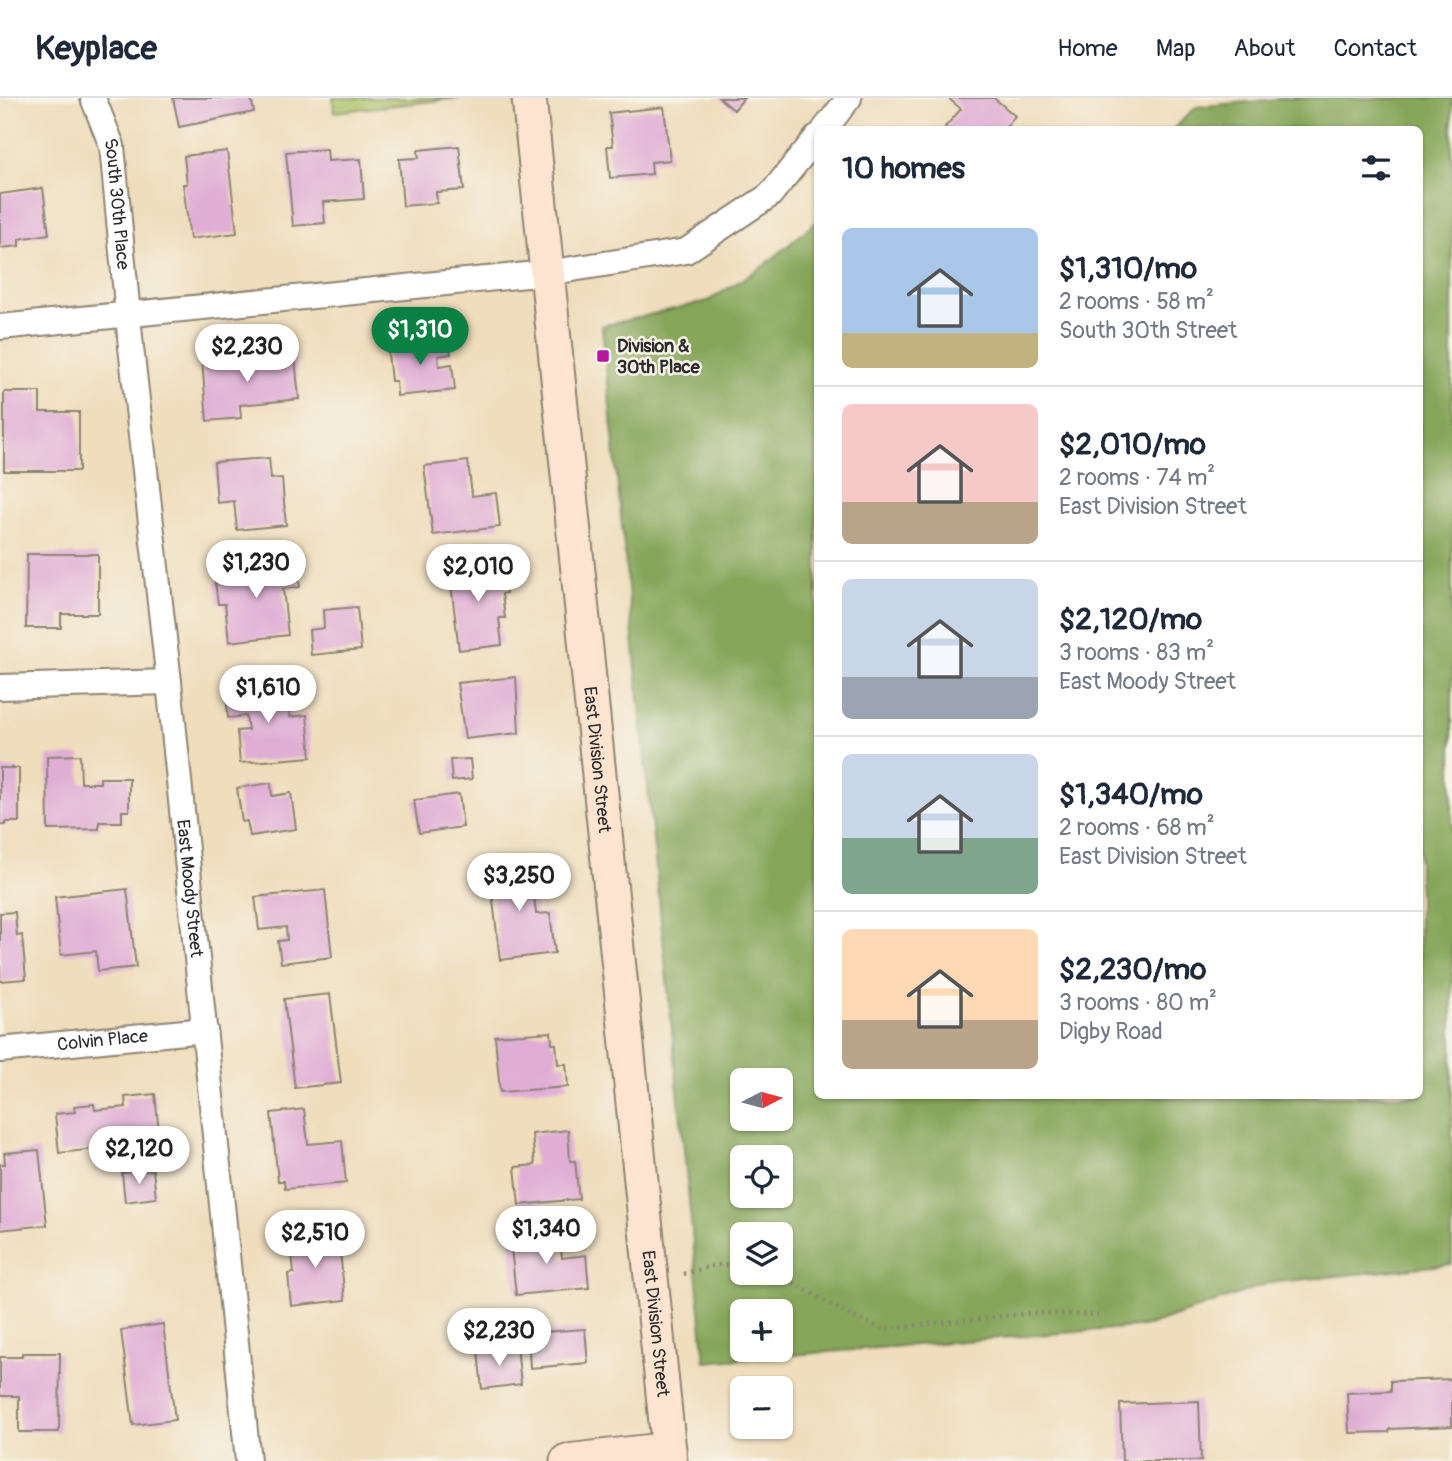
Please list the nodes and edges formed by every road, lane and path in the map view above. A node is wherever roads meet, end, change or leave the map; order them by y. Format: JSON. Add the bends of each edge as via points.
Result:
{"nodes":[{"id":1,"x":93,"y":98,"type":"edge"},
{"id":2,"x":529,"y":98,"type":"edge"},
{"id":3,"x":849,"y":98,"type":"edge"},
{"id":4,"x":827,"y":126,"type":"edge"},
{"id":5,"x":814,"y":141,"type":"edge"},
{"id":6,"x":547,"y":273,"type":"junction"},
{"id":7,"x":129,"y":316,"type":"junction"},
{"id":8,"x":0,"y":327,"type":"edge"},
{"id":9,"x":170,"y":682,"type":"junction"},
{"id":10,"x":0,"y":687,"type":"edge"},
{"id":11,"x":205,"y":1030,"type":"junction"},
{"id":12,"x":0,"y":1049,"type":"edge"},
{"id":13,"x":730,"y":1265,"type":"edge"},
{"id":14,"x":684,"y":1274,"type":"dead end"},
{"id":15,"x":793,"y":1283,"type":"edge"},
{"id":16,"x":1098,"y":1315,"type":"dead end"},
{"id":17,"x":670,"y":1455,"type":"edge"},
{"id":18,"x":248,"y":1461,"type":"edge"},
{"id":19,"x":567,"y":1461,"type":"edge"}],
"edges":[{"from":1,"to":7,"type":"street","name":"South 30th Place","via":[[112,146]]},
{"from":2,"to":6,"type":"street","name":"East Division Street"},
{"from":3,"to":4,"type":"street"},
{"from":5,"to":6,"type":"street","via":[[770,195],[686,251]]},
{"from":6,"to":7,"type":"street"},
{"from":6,"to":17,"type":"street","name":"East Division Street"},
{"from":7,"to":8,"type":"street"},
{"from":7,"to":9,"type":"street","name":"East Moody Street"},
{"from":9,"to":10,"type":"street"},
{"from":9,"to":11,"type":"street","name":"East Moody Street"},
{"from":11,"to":12,"type":"street","name":"Colvin Place"},
{"from":11,"to":18,"type":"street","name":"East Moody Street"},
{"from":13,"to":14,"type":"path"},
{"from":15,"to":16,"type":"path","via":[[883,1329],[1032,1313]]},
{"from":17,"to":19,"type":"street"}]}
